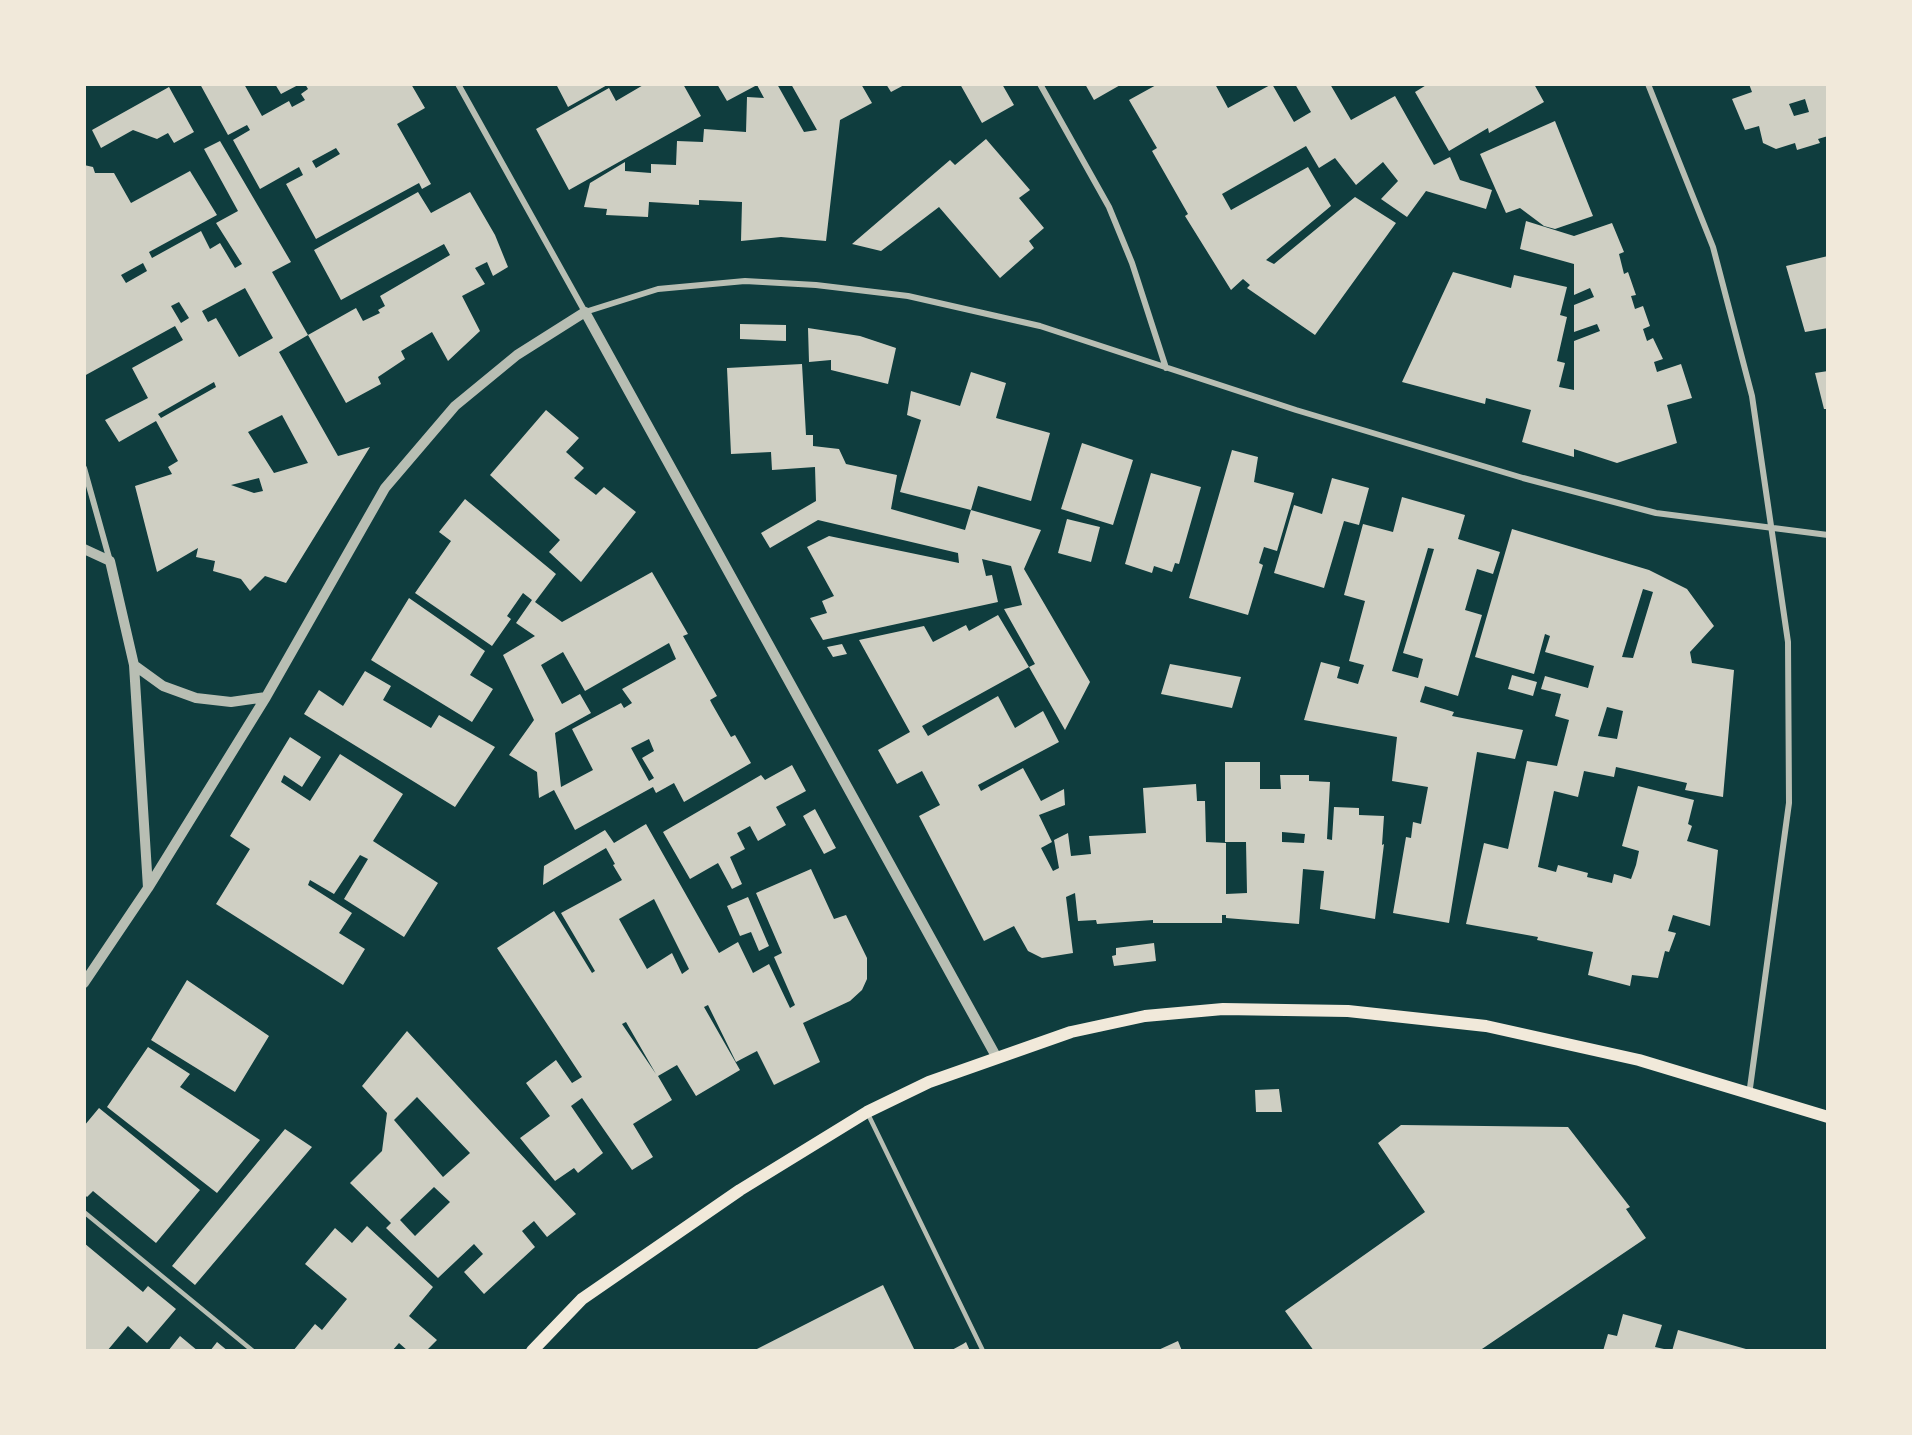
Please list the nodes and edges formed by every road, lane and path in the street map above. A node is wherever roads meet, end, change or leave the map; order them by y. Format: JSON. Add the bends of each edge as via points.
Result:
{"nodes":[{"id":1,"x":458,"y":84,"type":"edge"},
{"id":2,"x":1040,"y":84,"type":"edge"},
{"id":3,"x":1648,"y":84,"type":"edge"},
{"id":4,"x":585,"y":312,"type":"junction"},
{"id":5,"x":1166,"y":368,"type":"junction"},
{"id":6,"x":84,"y":468,"type":"edge"},
{"id":7,"x":1772,"y":530,"type":"junction"},
{"id":8,"x":1828,"y":535,"type":"edge"},
{"id":9,"x":84,"y":549,"type":"edge"},
{"id":10,"x":110,"y":561,"type":"junction"},
{"id":11,"x":134,"y":665,"type":"junction"},
{"id":12,"x":266,"y":697,"type":"junction"},
{"id":13,"x":148,"y":888,"type":"junction"},
{"id":14,"x":84,"y":983,"type":"edge"},
{"id":15,"x":997,"y":1058,"type":"junction"},
{"id":16,"x":1749,"y":1095,"type":"junction"},
{"id":17,"x":867,"y":1112,"type":"junction"},
{"id":18,"x":1828,"y":1117,"type":"edge"},
{"id":19,"x":84,"y":1212,"type":"edge"},
{"id":20,"x":253,"y":1351,"type":"edge"},
{"id":21,"x":532,"y":1351,"type":"edge"},
{"id":22,"x":983,"y":1351,"type":"edge"}],
"edges":[{"from":1,"to":4,"type":"street"},
{"from":2,"to":5,"type":"street","via":[[1109,207]]},
{"from":3,"to":7,"type":"street","via":[[1713,247],[1752,396]]},
{"from":4,"to":5,"type":"street","via":[[658,290],[745,281],[816,285],[908,296],[1040,326]]},
{"from":4,"to":12,"type":"street","via":[[518,355],[456,406],[385,488]]},
{"from":4,"to":15,"type":"street"},
{"from":5,"to":7,"type":"street","via":[[1523,478],[1656,513]]},
{"from":6,"to":10,"type":"street"},
{"from":7,"to":8,"type":"street"},
{"from":7,"to":16,"type":"street","via":[[1788,642],[1789,803]]},
{"from":9,"to":10,"type":"street"},
{"from":10,"to":11,"type":"street"},
{"from":11,"to":12,"type":"street","via":[[163,686],[196,698],[231,702]]},
{"from":11,"to":13,"type":"street"},
{"from":12,"to":13,"type":"street"},
{"from":13,"to":14,"type":"street"},
{"from":15,"to":16,"type":"main road","via":[[1071,1032],[1145,1016],[1223,1010],[1348,1011],[1486,1026],[1639,1060]]},
{"from":15,"to":17,"type":"main road","via":[[928,1082]]},
{"from":16,"to":18,"type":"main road"},
{"from":17,"to":21,"type":"main road","via":[[740,1190],[582,1299]]},
{"from":17,"to":22,"type":"lane"},
{"from":19,"to":20,"type":"lane"}]}
